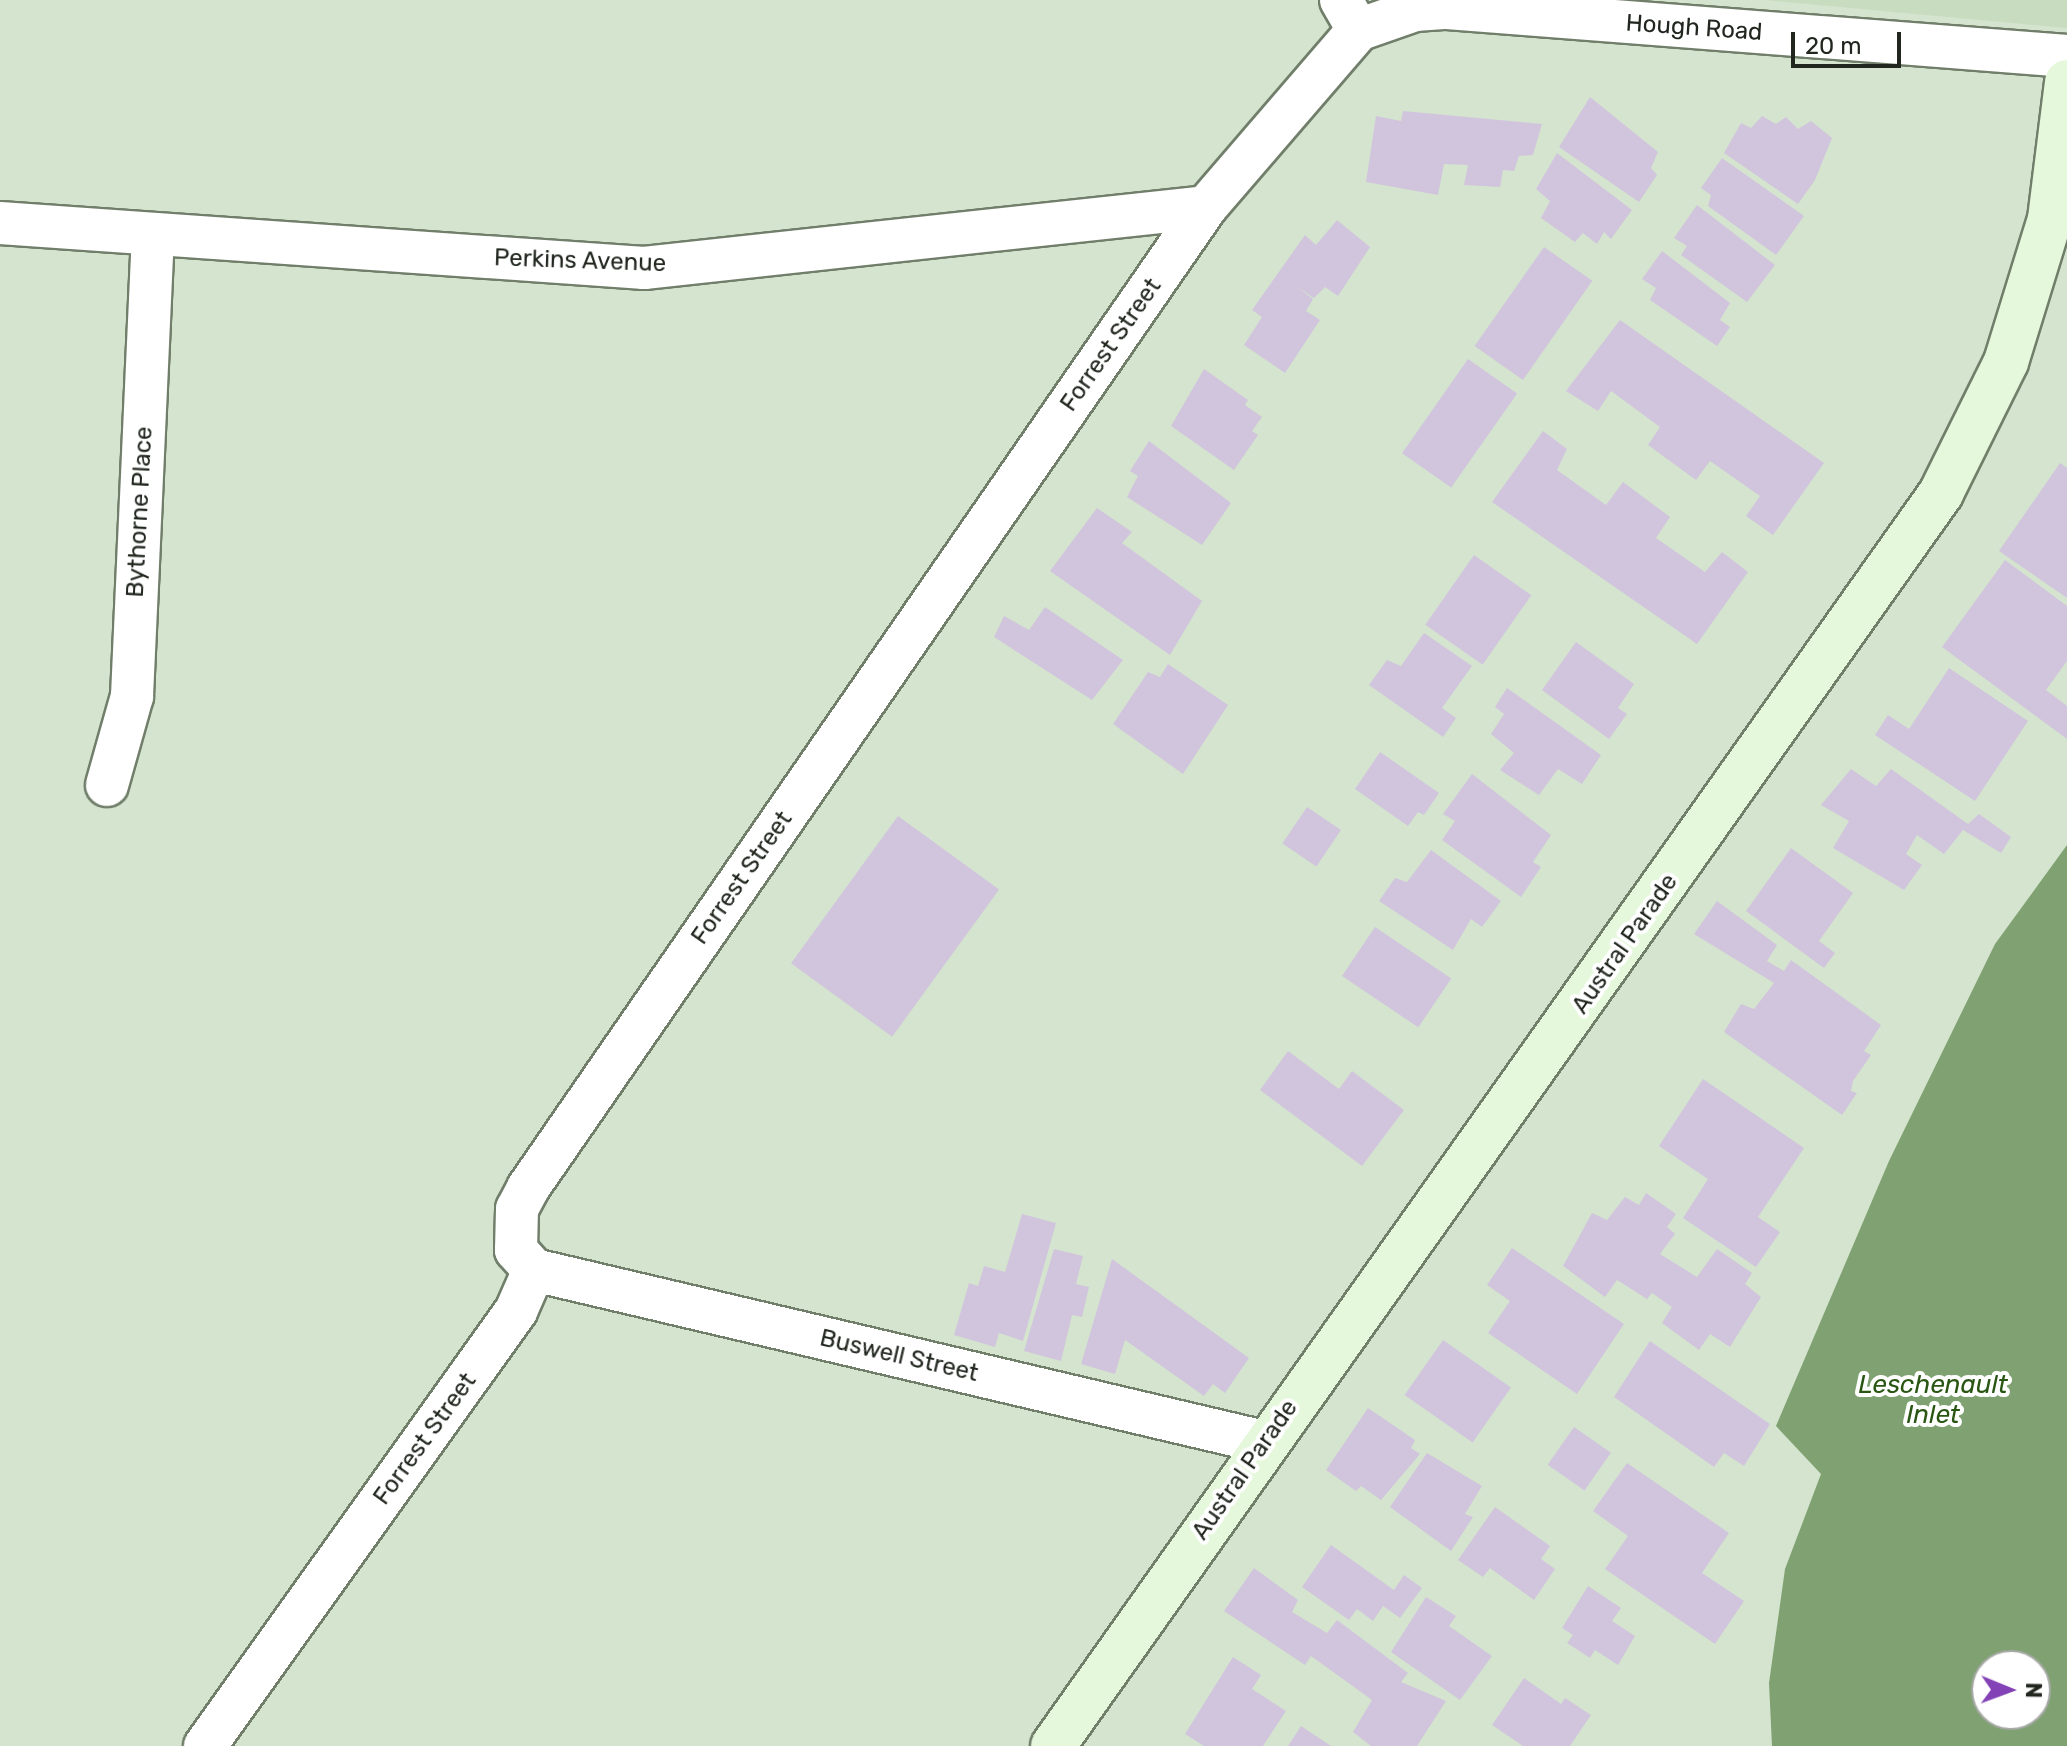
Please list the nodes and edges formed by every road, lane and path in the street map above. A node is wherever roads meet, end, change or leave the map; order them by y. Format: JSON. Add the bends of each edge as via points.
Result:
{"nodes":[{"id":1,"x":1350,"y":15,"type":"edge"},
{"id":2,"x":2067,"y":56,"type":"edge"},
{"id":3,"x":2067,"y":82,"type":"edge"},
{"id":4,"x":1206,"y":207,"type":"junction"},
{"id":5,"x":0,"y":223,"type":"edge"},
{"id":6,"x":153,"y":235,"type":"junction"},
{"id":7,"x":107,"y":785,"type":"dead end"},
{"id":8,"x":534,"y":1270,"type":"junction"},
{"id":9,"x":1264,"y":1442,"type":"junction"},
{"id":10,"x":1065,"y":1742,"type":"edge"},
{"id":11,"x":205,"y":1746,"type":"edge"}],
"edges":[{"from":1,"to":2,"type":"street","name":"Hough Road","via":[[1447,8]]},
{"from":1,"to":4,"type":"street","name":"Forrest Street"},
{"from":3,"to":9,"type":"street","name":"Austral Parade","via":[[2050,219],[2006,362],[1941,493],[1591,993]]},
{"from":4,"to":6,"type":"street","name":"Perkins Avenue","via":[[644,268]]},
{"from":4,"to":8,"type":"street","name":"Forrest Street","via":[[528,1188],[517,1209],[516,1250]]},
{"from":5,"to":6,"type":"street","name":"Perkins Avenue"},
{"from":6,"to":7,"type":"street","name":"Bythorne Place","via":[[132,696]]},
{"from":8,"to":9,"type":"street","name":"Buswell Street"},
{"from":8,"to":11,"type":"street","name":"Forrest Street","via":[[516,1311]]},
{"from":9,"to":10,"type":"street","name":"Austral Parade"}]}
